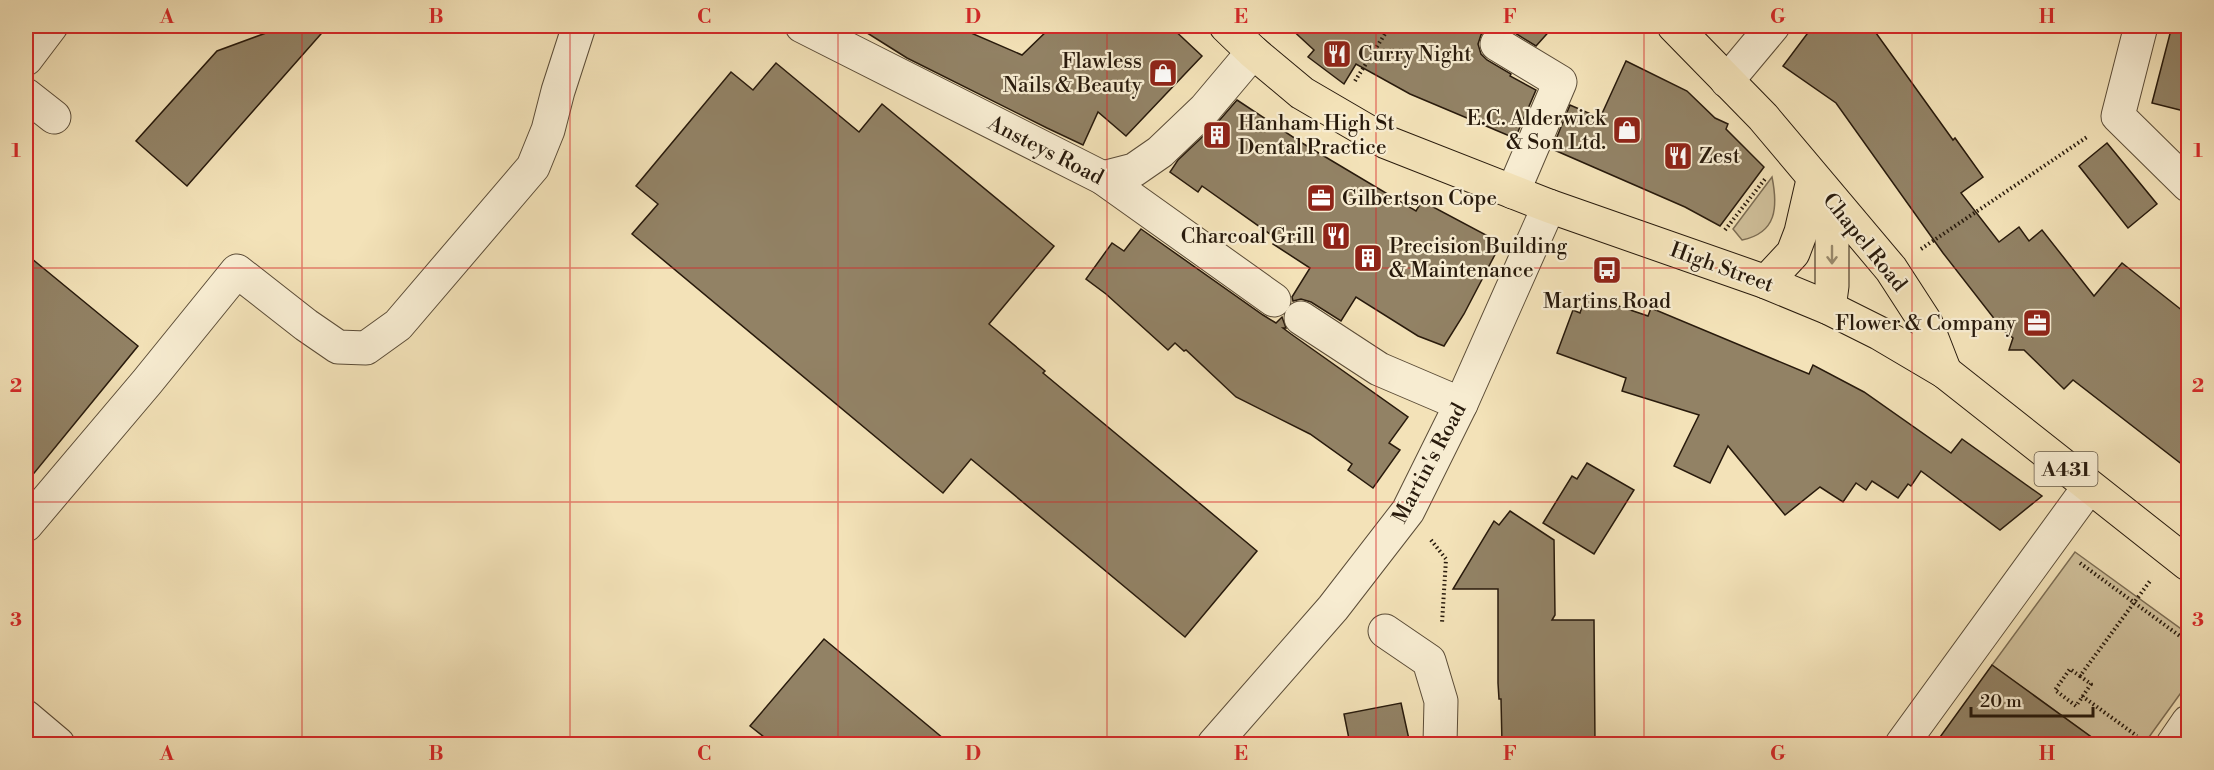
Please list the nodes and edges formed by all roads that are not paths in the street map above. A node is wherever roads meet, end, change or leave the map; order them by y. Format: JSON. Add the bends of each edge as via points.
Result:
{"nodes":[{"id":1,"x":51,"y":26,"type":"edge"},
{"id":2,"x":579,"y":26,"type":"edge"},
{"id":3,"x":802,"y":26,"type":"edge"},
{"id":4,"x":1226,"y":26,"type":"edge"},
{"id":5,"x":1674,"y":26,"type":"edge"},
{"id":6,"x":1773,"y":26,"type":"edge"},
{"id":7,"x":2141,"y":26,"type":"edge"},
{"id":8,"x":1497,"y":44,"type":"dead end"},
{"id":9,"x":1253,"y":52,"type":"junction"},
{"id":10,"x":26,"y":59,"type":"edge"},
{"id":11,"x":1727,"y":81,"type":"junction"},
{"id":12,"x":26,"y":95,"type":"edge"},
{"id":13,"x":54,"y":117,"type":"dead end"},
{"id":14,"x":1103,"y":178,"type":"junction"},
{"id":15,"x":1813,"y":178,"type":"junction"},
{"id":16,"x":2188,"y":185,"type":"edge"},
{"id":17,"x":1513,"y":192,"type":"junction"},
{"id":18,"x":1549,"y":206,"type":"junction"},
{"id":19,"x":1766,"y":282,"type":"junction"},
{"id":20,"x":1274,"y":300,"type":"dead end"},
{"id":21,"x":1829,"y":309,"type":"junction"},
{"id":22,"x":1301,"y":318,"type":"dead end"},
{"id":23,"x":1945,"y":372,"type":"junction"},
{"id":24,"x":1461,"y":404,"type":"junction"},
{"id":25,"x":2089,"y":487,"type":"junction"},
{"id":26,"x":26,"y":525,"type":"edge"},
{"id":27,"x":2180,"y":557,"type":"edge"},
{"id":28,"x":1385,"y":631,"type":"dead end"},
{"id":29,"x":26,"y":717,"type":"edge"},
{"id":30,"x":2188,"y":722,"type":"edge"},
{"id":31,"x":58,"y":744,"type":"edge"},
{"id":32,"x":1214,"y":744,"type":"edge"},
{"id":33,"x":1440,"y":744,"type":"edge"},
{"id":34,"x":1902,"y":744,"type":"edge"},
{"id":35,"x":2173,"y":744,"type":"edge"}],
"edges":[{"from":1,"to":10,"type":"street"},
{"from":2,"to":26,"type":"street","via":[[533,167],[398,326],[366,348],[338,347],[237,271]]},
{"from":3,"to":14,"type":"street","name":"Ansteys Road"},
{"from":4,"to":9,"type":"main road","name":"High Street","number":"A431"},
{"from":5,"to":11,"type":"main road","name":"Chapel Road"},
{"from":6,"to":11,"type":"street"},
{"from":7,"to":16,"type":"street","via":[[2118,116]]},
{"from":8,"to":17,"type":"street","via":[[1560,82]]},
{"from":9,"to":14,"type":"street","via":[[1160,152],[1134,170]]},
{"from":9,"to":17,"type":"main road","name":"High Street","number":"A431","via":[[1302,93],[1386,142]]},
{"from":11,"to":15,"type":"main road","name":"Chapel Road","via":[[1763,117]]},
{"from":12,"to":13,"type":"street"},
{"from":14,"to":20,"type":"street","name":"Ansteys Road"},
{"from":15,"to":19,"type":"main road","name":"Chapel Road","via":[[1793,253]]},
{"from":15,"to":21,"type":"main road","name":"Chapel Road","one_way":true,"via":[[1832,235]]},
{"from":15,"to":23,"type":"main road","name":"Chapel Road","via":[[1891,269],[1926,322]]},
{"from":17,"to":18,"type":"main road","name":"High Street","number":"A431"},
{"from":18,"to":19,"type":"main road","name":"High Street","number":"A431"},
{"from":18,"to":24,"type":"street","name":"Martin's Road"},
{"from":19,"to":21,"type":"main road","name":"High Street","number":"A431"},
{"from":21,"to":23,"type":"main road","name":"High Street","number":"A431"},
{"from":22,"to":24,"type":"street","via":[[1379,369]]},
{"from":23,"to":25,"type":"main road","name":"High Street","number":"A431"},
{"from":24,"to":32,"type":"street","name":"Martin's Road","via":[[1408,511],[1333,608]]},
{"from":25,"to":27,"type":"main road","name":"High Street","number":"A431"},
{"from":25,"to":34,"type":"street"},
{"from":28,"to":33,"type":"street","via":[[1429,661],[1441,701]]},
{"from":29,"to":31,"type":"street"},
{"from":30,"to":35,"type":"street"}]}
